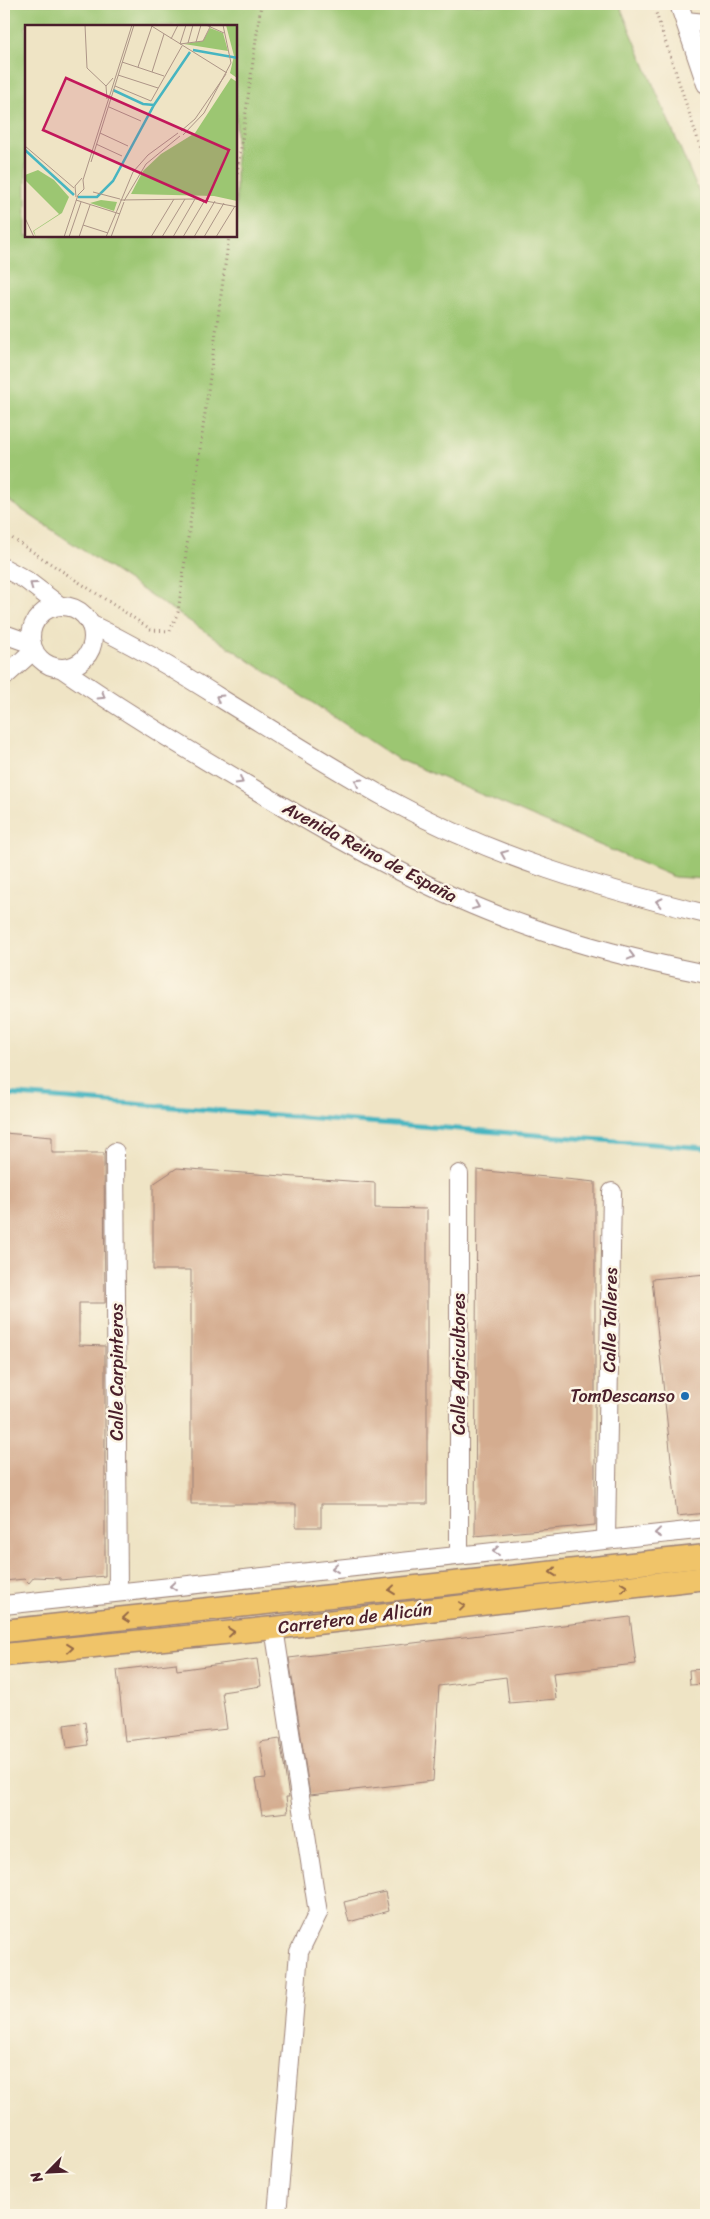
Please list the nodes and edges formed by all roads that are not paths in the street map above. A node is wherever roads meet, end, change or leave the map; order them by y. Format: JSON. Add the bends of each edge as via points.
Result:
{"nodes":[{"id":1,"x":679,"y":4,"type":"edge"},
{"id":2,"x":685,"y":21,"type":"junction"},
{"id":3,"x":706,"y":23,"type":"edge"},
{"id":4,"x":706,"y":84,"type":"edge"},
{"id":5,"x":4,"y":568,"type":"edge"},
{"id":6,"x":60,"y":606,"type":"junction"},
{"id":7,"x":90,"y":624,"type":"junction"},
{"id":8,"x":4,"y":634,"type":"edge"},
{"id":9,"x":33,"y":647,"type":"junction"},
{"id":10,"x":61,"y":668,"type":"junction"},
{"id":11,"x":4,"y":677,"type":"edge"},
{"id":12,"x":706,"y":914,"type":"edge"},
{"id":13,"x":706,"y":974,"type":"edge"},
{"id":14,"x":115,"y":1152,"type":"dead end"},
{"id":15,"x":459,"y":1174,"type":"dead end"},
{"id":16,"x":612,"y":1192,"type":"dead end"},
{"id":17,"x":706,"y":1529,"type":"edge"},
{"id":18,"x":606,"y":1538,"type":"junction"},
{"id":19,"x":459,"y":1555,"type":"junction"},
{"id":20,"x":706,"y":1556,"type":"edge"},
{"id":21,"x":706,"y":1578,"type":"edge"},
{"id":22,"x":118,"y":1592,"type":"junction"},
{"id":23,"x":4,"y":1605,"type":"edge"},
{"id":24,"x":274,"y":1628,"type":"junction"},
{"id":25,"x":4,"y":1631,"type":"edge"},
{"id":26,"x":42,"y":1651,"type":"junction"},
{"id":27,"x":4,"y":1655,"type":"edge"},
{"id":28,"x":4,"y":1666,"type":"edge"},
{"id":29,"x":277,"y":2215,"type":"edge"}],
"edges":[{"from":1,"to":2,"type":"street"},
{"from":2,"to":3,"type":"street"},
{"from":2,"to":4,"type":"street"},
{"from":6,"to":5,"type":"street","one_way":true},
{"from":6,"to":7,"type":"street","via":[[76,608]]},
{"from":6,"to":9,"type":"street","via":[[46,609],[38,616],[33,624]]},
{"from":7,"to":10,"type":"street","via":[[93,634],[88,654],[81,662]]},
{"from":12,"to":7,"type":"street","one_way":true,"via":[[522,861],[444,827],[357,782],[128,641]]},
{"from":8,"to":9,"type":"street"},
{"from":9,"to":10,"type":"street","via":[[43,661]]},
{"from":9,"to":11,"type":"street"},
{"from":10,"to":13,"type":"street","name":"Avenida Reino de España","one_way":true,"via":[[299,816],[469,904],[588,945]]},
{"from":14,"to":22,"type":"street","name":"Calle Carpinteros"},
{"from":15,"to":19,"type":"street","name":"Calle Agricultores"},
{"from":16,"to":18,"type":"street","name":"Calle Talleres"},
{"from":17,"to":18,"type":"street","one_way":true},
{"from":18,"to":19,"type":"street","one_way":true},
{"from":19,"to":22,"type":"street","one_way":true},
{"from":20,"to":25,"type":"main road","name":"Carretera de Alicún","one_way":true},
{"from":24,"to":21,"type":"main road","name":"Carretera de Alicún","one_way":true},
{"from":22,"to":23,"type":"street"},
{"from":26,"to":24,"type":"main road","name":"Carretera de Alicún","one_way":true},
{"from":24,"to":29,"type":"street","via":[[318,1913],[299,1952]]},
{"from":26,"to":27,"type":"main road","name":"Carretera de Alicún"},
{"from":26,"to":28,"type":"street"}]}
